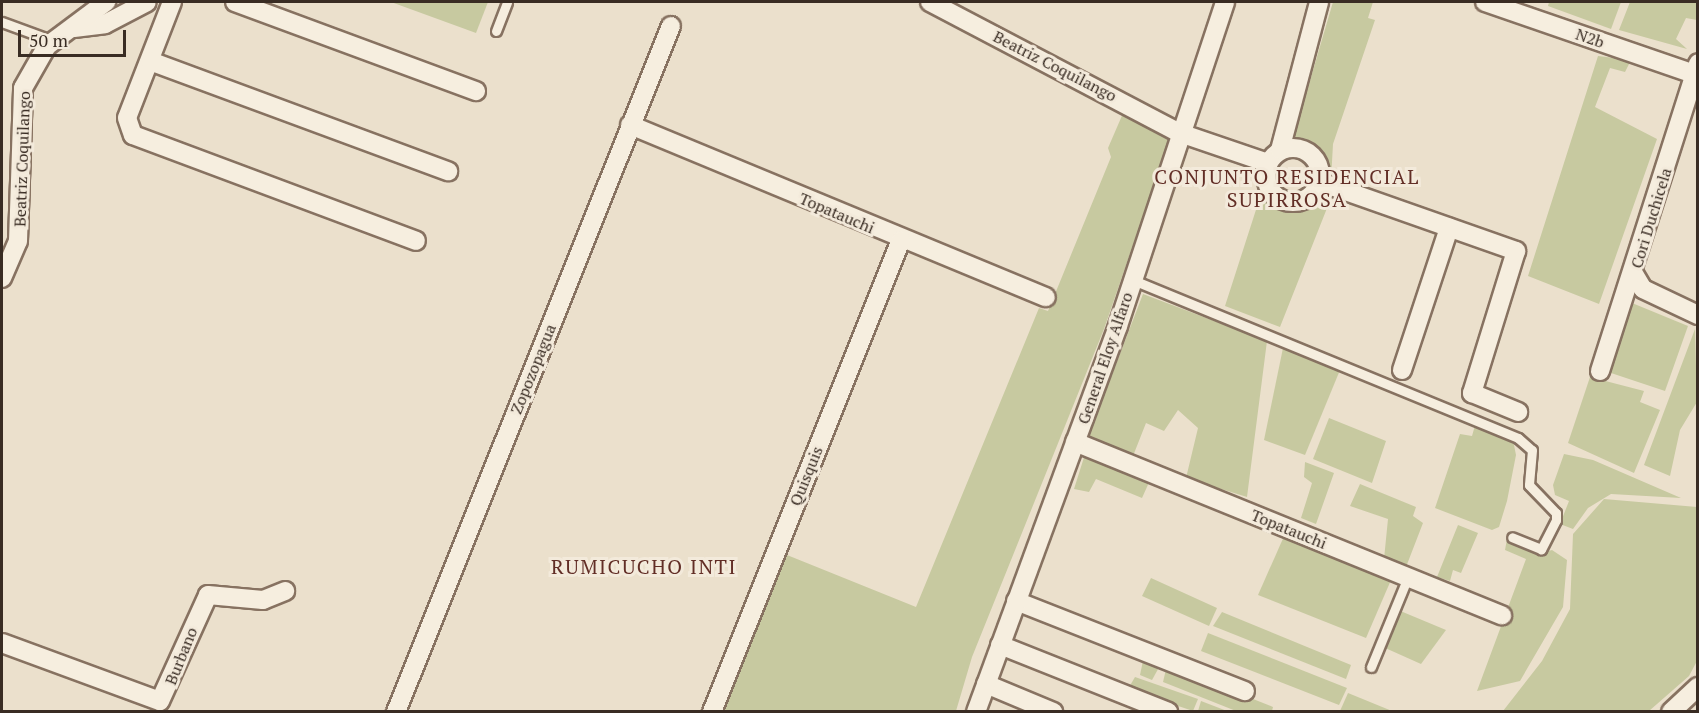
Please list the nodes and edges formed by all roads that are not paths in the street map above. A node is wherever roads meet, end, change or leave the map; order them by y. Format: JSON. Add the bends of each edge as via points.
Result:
{"nodes":[{"id":1,"x":106,"y":2,"type":"edge"},
{"id":2,"x":147,"y":2,"type":"edge"},
{"id":3,"x":171,"y":2,"type":"edge"},
{"id":4,"x":235,"y":2,"type":"edge"},
{"id":5,"x":507,"y":2,"type":"edge"},
{"id":6,"x":930,"y":2,"type":"edge"},
{"id":7,"x":1225,"y":2,"type":"edge"},
{"id":8,"x":1319,"y":2,"type":"edge"},
{"id":9,"x":1485,"y":2,"type":"edge"},
{"id":10,"x":2,"y":22,"type":"edge"},
{"id":11,"x":671,"y":26,"type":"dead end"},
{"id":12,"x":73,"y":28,"type":"junction"},
{"id":13,"x":496,"y":31,"type":"dead end"},
{"id":14,"x":54,"y":40,"type":"junction"},
{"id":15,"x":150,"y":61,"type":"junction"},
{"id":16,"x":1696,"y":68,"type":"edge"},
{"id":17,"x":476,"y":91,"type":"dead end"},
{"id":18,"x":630,"y":125,"type":"junction"},
{"id":19,"x":1180,"y":133,"type":"junction"},
{"id":20,"x":1274,"y":157,"type":"junction"},
{"id":21,"x":448,"y":171,"type":"dead end"},
{"id":22,"x":1320,"y":182,"type":"junction"},
{"id":23,"x":1449,"y":228,"type":"junction"},
{"id":24,"x":901,"y":240,"type":"junction"},
{"id":25,"x":416,"y":242,"type":"dead end"},
{"id":26,"x":1634,"y":274,"type":"junction"},
{"id":27,"x":2,"y":278,"type":"edge"},
{"id":28,"x":1132,"y":280,"type":"junction"},
{"id":29,"x":1046,"y":297,"type":"dead end"},
{"id":30,"x":1698,"y":315,"type":"edge"},
{"id":31,"x":1402,"y":370,"type":"dead end"},
{"id":32,"x":1600,"y":371,"type":"dead end"},
{"id":33,"x":1518,"y":412,"type":"dead end"},
{"id":34,"x":1075,"y":442,"type":"junction"},
{"id":35,"x":1512,"y":537,"type":"dead end"},
{"id":36,"x":1408,"y":577,"type":"junction"},
{"id":37,"x":285,"y":591,"type":"dead end"},
{"id":38,"x":1016,"y":601,"type":"junction"},
{"id":39,"x":1502,"y":615,"type":"dead end"},
{"id":40,"x":2,"y":643,"type":"edge"},
{"id":41,"x":1000,"y":645,"type":"junction"},
{"id":42,"x":1371,"y":667,"type":"dead end"},
{"id":43,"x":986,"y":684,"type":"junction"},
{"id":44,"x":1698,"y":687,"type":"edge"},
{"id":45,"x":1245,"y":691,"type":"dead end"},
{"id":46,"x":396,"y":711,"type":"edge"},
{"id":47,"x":712,"y":711,"type":"edge"},
{"id":48,"x":976,"y":711,"type":"edge"},
{"id":49,"x":1053,"y":711,"type":"edge"},
{"id":50,"x":1168,"y":711,"type":"edge"},
{"id":51,"x":1671,"y":711,"type":"edge"}],
"edges":[{"from":1,"to":12,"type":"street","name":"Beatriz Coquilango"},
{"from":2,"to":12,"type":"street","via":[[105,24]]},
{"from":3,"to":15,"type":"street"},
{"from":4,"to":17,"type":"street"},
{"from":5,"to":13,"type":"lane"},
{"from":6,"to":19,"type":"street","name":"Beatriz Coquilango"},
{"from":7,"to":19,"type":"street","name":"General Eloy Alfaro"},
{"from":8,"to":20,"type":"street"},
{"from":9,"to":16,"type":"street","name":"N2b"},
{"from":10,"to":14,"type":"lane"},
{"from":11,"to":18,"type":"street","name":"Zopozopagua"},
{"from":12,"to":14,"type":"street","name":"Beatriz Coquilango"},
{"from":14,"to":27,"type":"street","name":"Beatriz Coquilango","via":[[36,57],[23,88],[19,232]]},
{"from":15,"to":21,"type":"street"},
{"from":15,"to":25,"type":"street","via":[[127,118],[133,135]]},
{"from":16,"to":26,"type":"street","name":"Cori Duchicela"},
{"from":18,"to":24,"type":"street","name":"Topatauchi"},
{"from":18,"to":46,"type":"street","name":"Zopozopagua"},
{"from":19,"to":20,"type":"street","name":"Beatriz Coquilango"},
{"from":19,"to":28,"type":"street","name":"General Eloy Alfaro"},
{"from":20,"to":22,"type":"street","via":[[1307,151],[1319,164]]},
{"from":20,"to":22,"type":"street","via":[[1269,189],[1283,201],[1301,201]]},
{"from":22,"to":23,"type":"street"},
{"from":23,"to":31,"type":"street"},
{"from":23,"to":33,"type":"street","via":[[1516,251],[1472,393]]},
{"from":24,"to":29,"type":"street","name":"Topatauchi"},
{"from":24,"to":47,"type":"street","name":"Quisquis"},
{"from":26,"to":30,"type":"street","via":[[1643,289]]},
{"from":26,"to":32,"type":"street","name":"Cori Duchicela"},
{"from":28,"to":34,"type":"street","name":"General Eloy Alfaro"},
{"from":28,"to":35,"type":"lane","via":[[1518,438],[1532,450],[1529,485],[1556,513],[1556,520],[1541,549]]},
{"from":34,"to":36,"type":"street","name":"Topatauchi"},
{"from":34,"to":38,"type":"street","name":"General Eloy Alfaro"},
{"from":36,"to":39,"type":"street","name":"Topatauchi"},
{"from":36,"to":42,"type":"lane"},
{"from":37,"to":40,"type":"street","name":"Burbano","via":[[263,600],[208,595],[160,701]]},
{"from":38,"to":41,"type":"street","name":"General Eloy Alfaro"},
{"from":38,"to":45,"type":"street"},
{"from":41,"to":43,"type":"street","name":"General Eloy Alfaro"},
{"from":41,"to":50,"type":"street"},
{"from":43,"to":48,"type":"street","name":"General Eloy Alfaro"},
{"from":43,"to":49,"type":"street"},
{"from":44,"to":51,"type":"street"}]}
